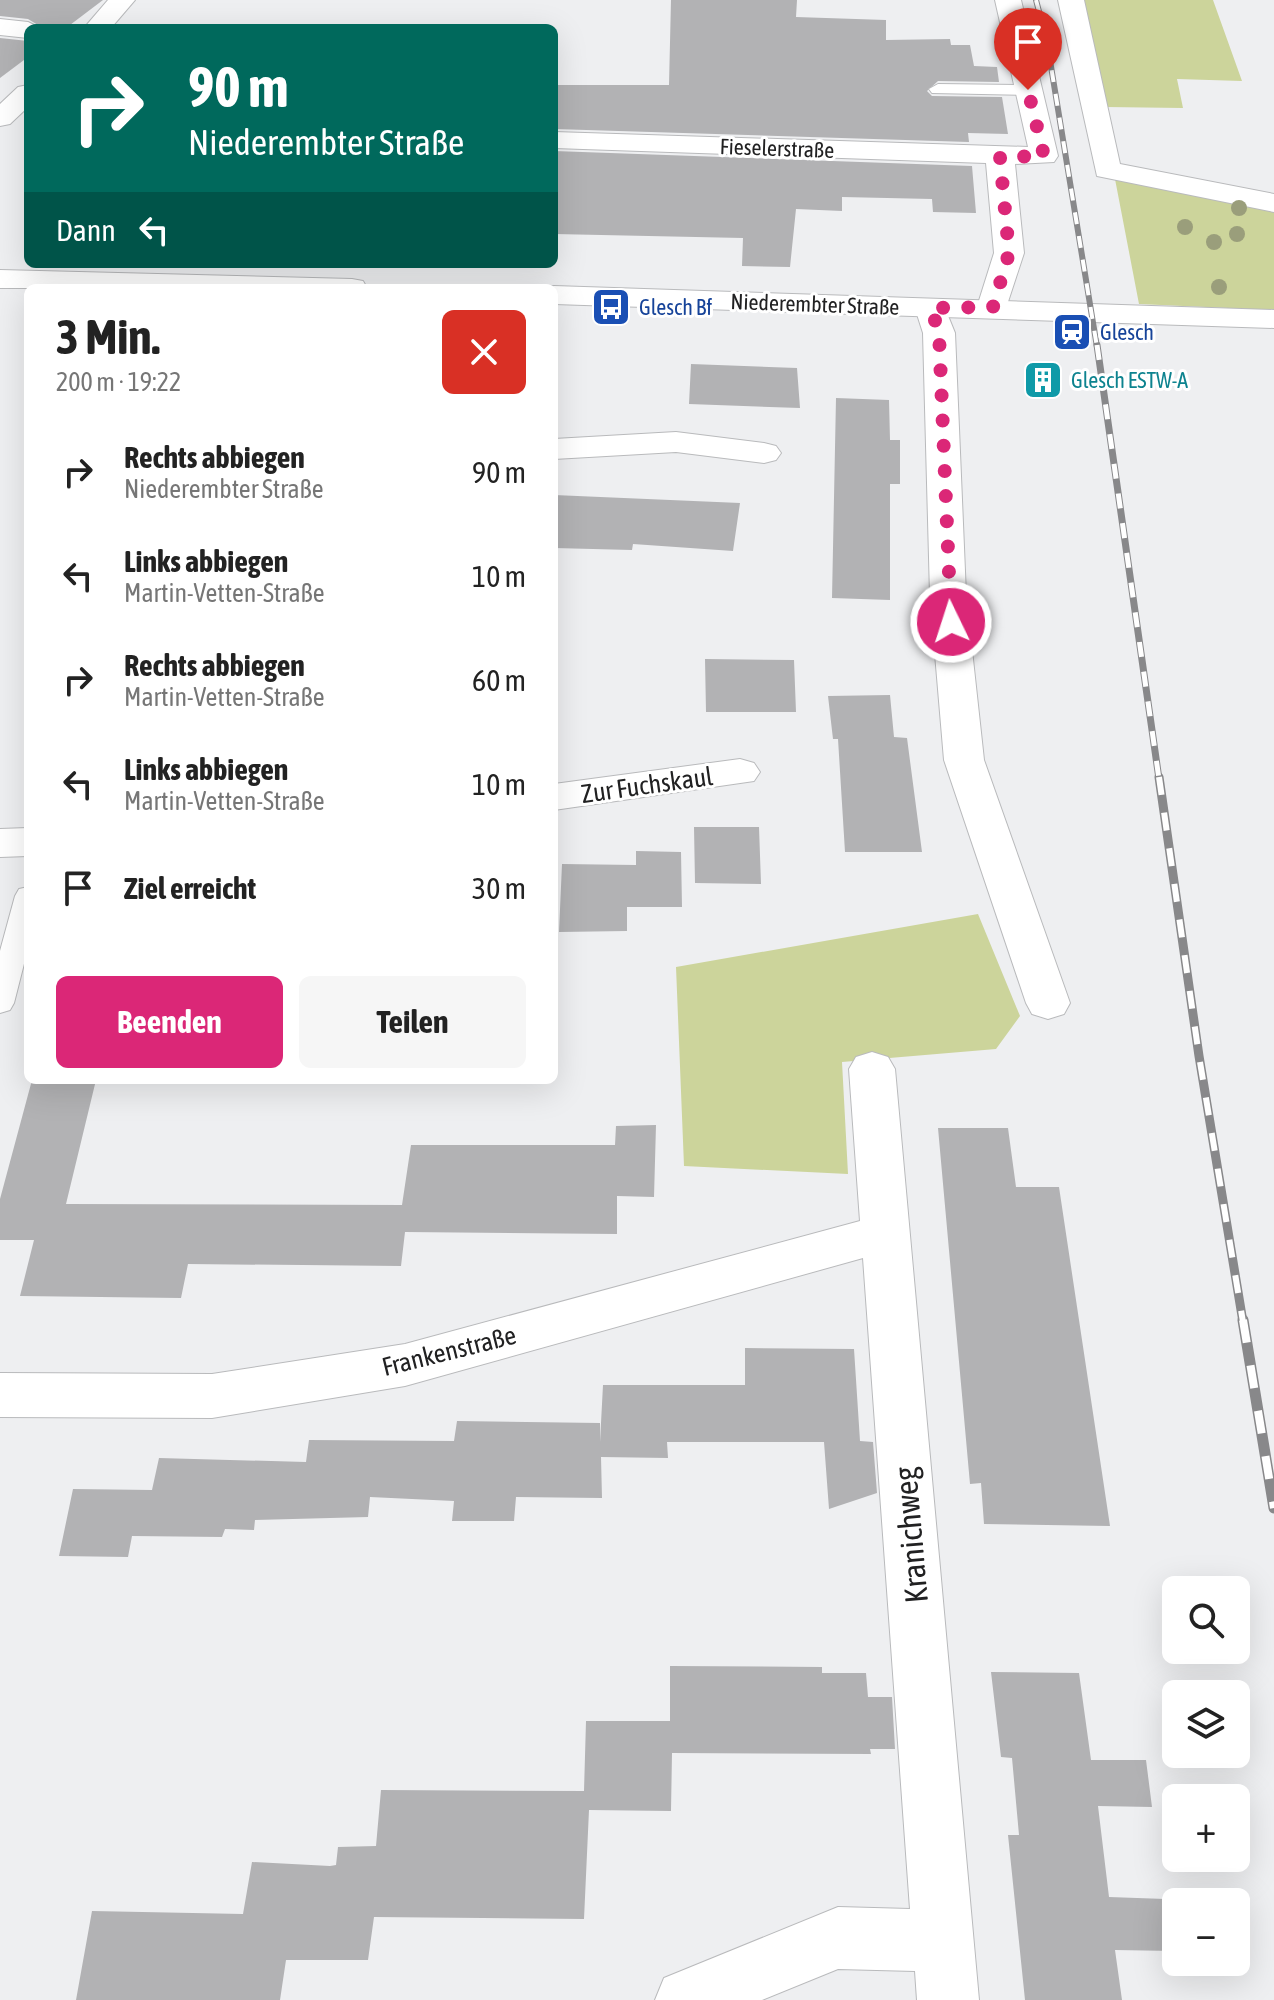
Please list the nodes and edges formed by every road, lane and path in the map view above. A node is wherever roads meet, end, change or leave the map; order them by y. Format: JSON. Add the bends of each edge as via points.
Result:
{"nodes":[{"id":1,"x":122,"y":0,"type":"edge"},
{"id":2,"x":1008,"y":0,"type":"edge"},
{"id":3,"x":1071,"y":0,"type":"edge"},
{"id":4,"x":101,"y":24,"type":"edge"},
{"id":5,"x":0,"y":27,"type":"edge"},
{"id":6,"x":24,"y":30,"type":"edge"},
{"id":7,"x":938,"y":89,"type":"dead end"},
{"id":8,"x":1028,"y":90,"type":"junction"},
{"id":9,"x":24,"y":97,"type":"edge"},
{"id":10,"x":0,"y":118,"type":"edge"},
{"id":11,"x":558,"y":140,"type":"edge"},
{"id":12,"x":1000,"y":157,"type":"junction"},
{"id":13,"x":1274,"y":203,"type":"edge"},
{"id":14,"x":0,"y":279,"type":"edge"},
{"id":15,"x":82,"y":284,"type":"edge"},
{"id":16,"x":558,"y":295,"type":"edge"},
{"id":17,"x":993,"y":307,"type":"junction"},
{"id":18,"x":931,"y":308,"type":"junction"},
{"id":19,"x":1274,"y":319,"type":"edge"},
{"id":20,"x":558,"y":449,"type":"edge"},
{"id":21,"x":764,"y":453,"type":"dead end"},
{"id":22,"x":740,"y":772,"type":"dead end"},
{"id":23,"x":558,"y":796,"type":"edge"},
{"id":24,"x":24,"y":842,"type":"edge"},
{"id":25,"x":0,"y":843,"type":"edge"},
{"id":26,"x":24,"y":911,"type":"edge"},
{"id":27,"x":0,"y":1003,"type":"edge"},
{"id":28,"x":1048,"y":1003,"type":"dead end"},
{"id":29,"x":872,"y":1069,"type":"dead end"},
{"id":30,"x":886,"y":1232,"type":"junction"},
{"id":31,"x":0,"y":1395,"type":"edge"},
{"id":32,"x":943,"y":1941,"type":"junction"},
{"id":33,"x":686,"y":2000,"type":"edge"},
{"id":34,"x":948,"y":2000,"type":"edge"}],
"edges":[{"from":1,"to":4,"type":"street"},
{"from":2,"to":8,"type":"street"},
{"from":3,"to":13,"type":"street","via":[[1107,170]]},
{"from":5,"to":6,"type":"street"},
{"from":7,"to":8,"type":"lane"},
{"from":8,"to":12,"type":"street","name":"Fieselerstraße","via":[[1044,156]]},
{"from":9,"to":10,"type":"street"},
{"from":11,"to":12,"type":"street","name":"Fieselerstraße"},
{"from":12,"to":17,"type":"street","via":[[1009,253]]},
{"from":14,"to":15,"type":"street"},
{"from":16,"to":18,"type":"street","name":"Niederembter Straße"},
{"from":17,"to":18,"type":"street","name":"Niederembter Straße"},
{"from":17,"to":19,"type":"street","name":"Niederembter Straße"},
{"from":18,"to":28,"type":"street","name":"Niederembter Straße","via":[[939,333],[948,595],[964,760]]},
{"from":20,"to":21,"type":"street","via":[[676,442]]},
{"from":22,"to":23,"type":"street","name":"Zur Fuchskaul"},
{"from":24,"to":25,"type":"street"},
{"from":26,"to":27,"type":"lane"},
{"from":29,"to":30,"type":"street","name":"Kranichweg"},
{"from":30,"to":31,"type":"street","name":"Frankenstraße","via":[[405,1365],[212,1396]]},
{"from":30,"to":32,"type":"street","name":"Kranichweg"},
{"from":32,"to":33,"type":"street","via":[[838,1938]]},
{"from":32,"to":34,"type":"street","name":"Kranichweg"}]}
